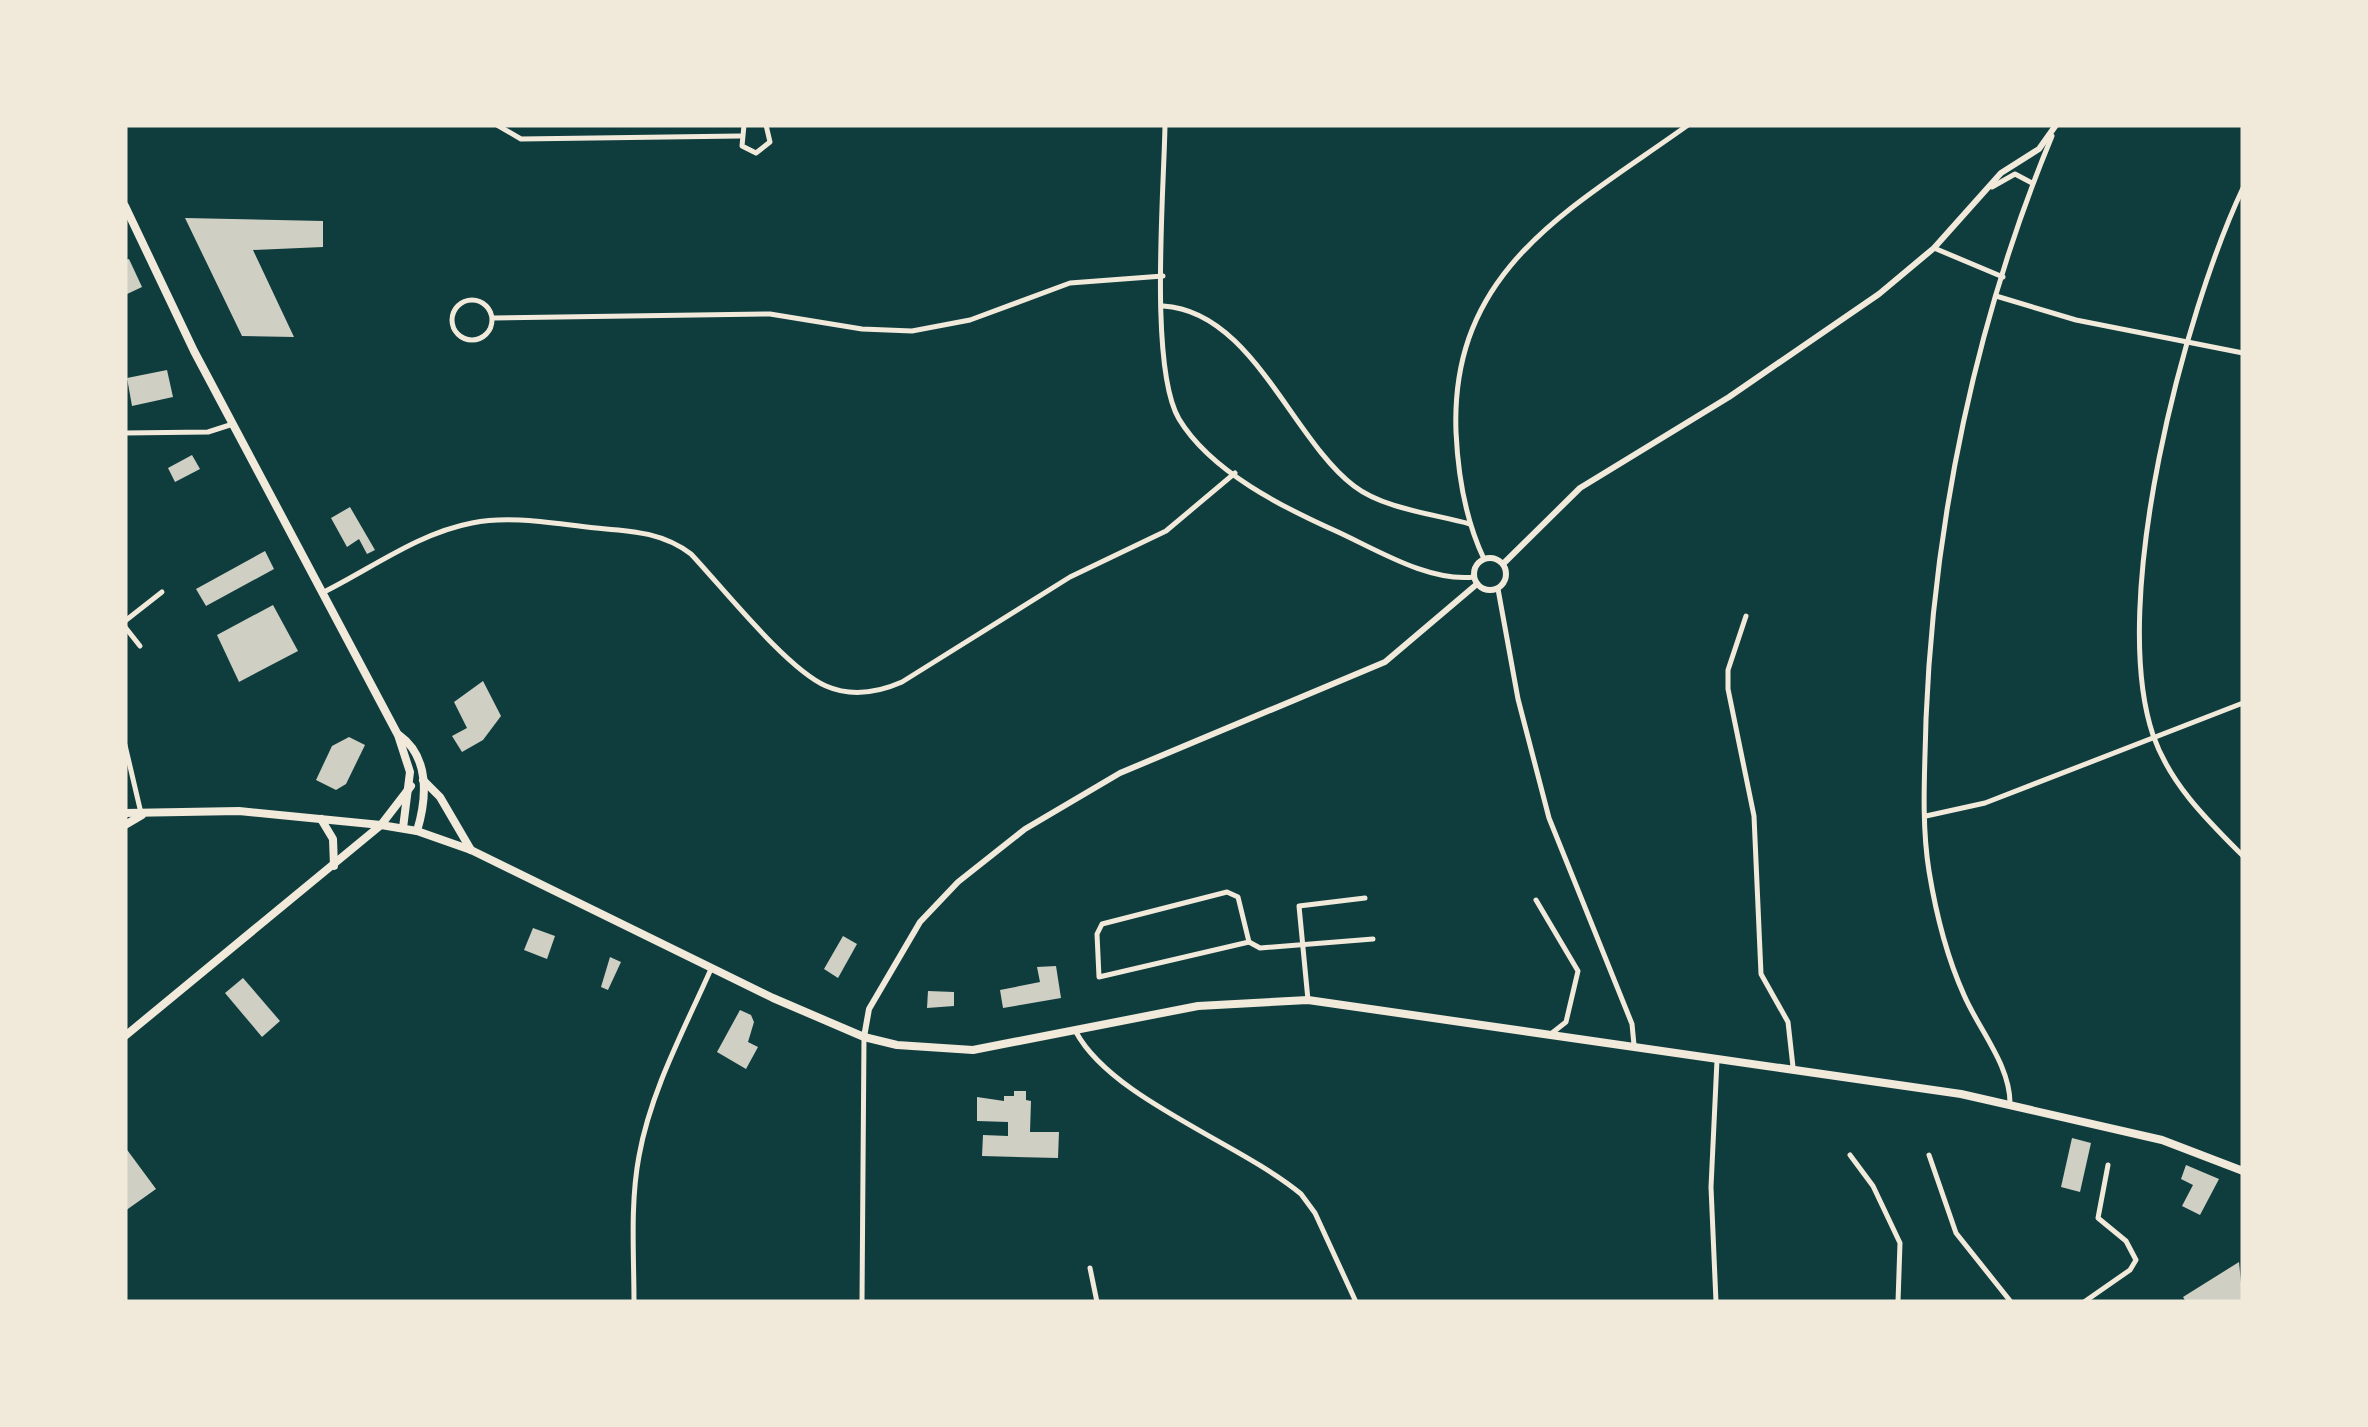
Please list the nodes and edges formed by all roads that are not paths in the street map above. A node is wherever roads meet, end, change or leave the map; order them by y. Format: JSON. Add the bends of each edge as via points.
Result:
{"nodes":[{"id":1,"x":498,"y":125,"type":"edge"},
{"id":2,"x":744,"y":125,"type":"edge"},
{"id":3,"x":766,"y":125,"type":"edge"},
{"id":4,"x":1165,"y":125,"type":"edge"},
{"id":5,"x":1688,"y":125,"type":"edge"},
{"id":6,"x":2055,"y":127,"type":"edge"},
{"id":7,"x":740,"y":136,"type":"junction"},
{"id":8,"x":2032,"y":183,"type":"junction"},
{"id":9,"x":1992,"y":187,"type":"junction"},
{"id":10,"x":2243,"y":188,"type":"edge"},
{"id":11,"x":125,"y":206,"type":"edge"},
{"id":12,"x":1934,"y":248,"type":"junction"},
{"id":13,"x":1163,"y":276,"type":"junction"},
{"id":14,"x":2003,"y":277,"type":"junction"},
{"id":15,"x":1996,"y":296,"type":"junction"},
{"id":16,"x":1163,"y":306,"type":"junction"},
{"id":17,"x":493,"y":318,"type":"junction"},
{"id":18,"x":2187,"y":345,"type":"junction"},
{"id":19,"x":2243,"y":354,"type":"edge"},
{"id":20,"x":233,"y":424,"type":"junction"},
{"id":21,"x":125,"y":433,"type":"edge"},
{"id":22,"x":1234,"y":474,"type":"junction"},
{"id":23,"x":1470,"y":524,"type":"junction"},
{"id":24,"x":1484,"y":559,"type":"junction"},
{"id":25,"x":1503,"y":564,"type":"junction"},
{"id":26,"x":1475,"y":581,"type":"junction"},
{"id":27,"x":1498,"y":588,"type":"junction"},
{"id":28,"x":162,"y":592,"type":"dead end"},
{"id":29,"x":324,"y":592,"type":"junction"},
{"id":30,"x":1746,"y":616,"type":"dead end"},
{"id":31,"x":125,"y":624,"type":"edge"},
{"id":32,"x":140,"y":646,"type":"dead end"},
{"id":33,"x":2243,"y":703,"type":"edge"},
{"id":34,"x":398,"y":734,"type":"junction"},
{"id":35,"x":2154,"y":737,"type":"junction"},
{"id":36,"x":125,"y":745,"type":"edge"},
{"id":37,"x":424,"y":780,"type":"junction"},
{"id":38,"x":410,"y":786,"type":"junction"},
{"id":39,"x":125,"y":813,"type":"edge"},
{"id":40,"x":142,"y":816,"type":"junction"},
{"id":41,"x":1925,"y":816,"type":"junction"},
{"id":42,"x":321,"y":818,"type":"junction"},
{"id":43,"x":381,"y":824,"type":"junction"},
{"id":44,"x":125,"y":825,"type":"edge"},
{"id":45,"x":403,"y":828,"type":"junction"},
{"id":46,"x":417,"y":831,"type":"junction"},
{"id":47,"x":471,"y":850,"type":"junction"},
{"id":48,"x":2243,"y":856,"type":"edge"},
{"id":49,"x":334,"y":866,"type":"junction"},
{"id":50,"x":1365,"y":898,"type":"dead end"},
{"id":51,"x":1536,"y":900,"type":"dead end"},
{"id":52,"x":1373,"y":939,"type":"dead end"},
{"id":53,"x":1249,"y":942,"type":"junction"},
{"id":54,"x":1304,"y":946,"type":"junction"},
{"id":55,"x":712,"y":968,"type":"junction"},
{"id":56,"x":1308,"y":1000,"type":"junction"},
{"id":57,"x":1076,"y":1032,"type":"junction"},
{"id":58,"x":1552,"y":1033,"type":"junction"},
{"id":59,"x":125,"y":1036,"type":"edge"},
{"id":60,"x":864,"y":1037,"type":"junction"},
{"id":61,"x":1634,"y":1044,"type":"junction"},
{"id":62,"x":1718,"y":1056,"type":"junction"},
{"id":63,"x":1792,"y":1067,"type":"junction"},
{"id":64,"x":2010,"y":1104,"type":"junction"},
{"id":65,"x":1928,"y":1155,"type":"dead end"},
{"id":66,"x":1850,"y":1156,"type":"dead end"},
{"id":67,"x":2108,"y":1166,"type":"dead end"},
{"id":68,"x":2243,"y":1171,"type":"edge"},
{"id":69,"x":1090,"y":1268,"type":"dead end"},
{"id":70,"x":634,"y":1302,"type":"edge"},
{"id":71,"x":862,"y":1302,"type":"edge"},
{"id":72,"x":1097,"y":1302,"type":"edge"},
{"id":73,"x":1356,"y":1302,"type":"edge"},
{"id":74,"x":1716,"y":1302,"type":"edge"},
{"id":75,"x":1898,"y":1302,"type":"edge"},
{"id":76,"x":2011,"y":1302,"type":"edge"},
{"id":77,"x":2084,"y":1302,"type":"edge"}],
"edges":[{"from":1,"to":7,"type":"street","via":[[521,139]]},
{"from":2,"to":7,"type":"street"},
{"from":3,"to":7,"type":"street","via":[[770,142],[761,152],[747,150]]},
{"from":4,"to":13,"type":"street"},
{"from":5,"to":23,"type":"street","via":[[1547,226],[1520,250],[1484,301],[1457,385],[1457,456]]},
{"from":6,"to":8,"type":"street"},
{"from":6,"to":9,"type":"street"},
{"from":8,"to":9,"type":"street","via":[[2015,174]]},
{"from":8,"to":14,"type":"street"},
{"from":9,"to":12,"type":"street"},
{"from":10,"to":18,"type":"street"},
{"from":11,"to":20,"type":"main road"},
{"from":12,"to":14,"type":"street"},
{"from":12,"to":25,"type":"street","via":[[1790,357],[1580,488]]},
{"from":13,"to":16,"type":"street"},
{"from":13,"to":17,"type":"street","via":[[1070,283],[970,320],[912,331],[770,314]]},
{"from":14,"to":15,"type":"street"},
{"from":15,"to":18,"type":"street"},
{"from":15,"to":41,"type":"street","via":[[1940,554]]},
{"from":16,"to":22,"type":"street","via":[[1163,368],[1172,404],[1193,437]]},
{"from":16,"to":23,"type":"street","via":[[1185,310],[1243,350],[1357,489]]},
{"from":17,"to":17,"type":"street","via":[[472,300],[454,310],[452,324],[462,338],[478,340]]},
{"from":18,"to":19,"type":"street"},
{"from":18,"to":35,"type":"street","via":[[2161,450],[2144,576],[2140,672]]},
{"from":20,"to":21,"type":"street","via":[[208,432]]},
{"from":20,"to":29,"type":"main road"},
{"from":22,"to":26,"type":"street","via":[[1378,550],[1446,577]]},
{"from":22,"to":29,"type":"street","via":[[1166,531],[1070,577],[902,682],[872,692],[839,690],[812,678],[691,554],[646,532],[514,520],[472,523],[428,537]]},
{"from":23,"to":24,"type":"street"},
{"from":24,"to":25,"type":"street"},
{"from":24,"to":26,"type":"street"},
{"from":25,"to":27,"type":"street","via":[[1506,576]]},
{"from":26,"to":27,"type":"street"},
{"from":26,"to":60,"type":"street","via":[[1385,662],[1120,773],[1025,829],[920,922],[869,1009]]},
{"from":27,"to":61,"type":"street","via":[[1550,818],[1632,1024]]},
{"from":28,"to":31,"type":"street"},
{"from":29,"to":34,"type":"main road"},
{"from":30,"to":63,"type":"street","via":[[1728,689],[1754,816],[1761,974],[1788,1022]]},
{"from":31,"to":32,"type":"street"},
{"from":33,"to":35,"type":"street"},
{"from":34,"to":37,"type":"main road","via":[[409,742]]},
{"from":34,"to":38,"type":"main road"},
{"from":35,"to":41,"type":"street","via":[[1984,803]]},
{"from":35,"to":48,"type":"street","via":[[2188,798]]},
{"from":36,"to":40,"type":"street"},
{"from":37,"to":46,"type":"main road"},
{"from":37,"to":47,"type":"main road"},
{"from":38,"to":43,"type":"main road"},
{"from":38,"to":45,"type":"main road"},
{"from":39,"to":40,"type":"main road"},
{"from":40,"to":42,"type":"main road","via":[[212,809]]},
{"from":40,"to":44,"type":"main road"},
{"from":41,"to":64,"type":"street","via":[[1945,946],[2010,1082]]},
{"from":42,"to":43,"type":"main road"},
{"from":42,"to":49,"type":"main road","via":[[333,839]]},
{"from":43,"to":45,"type":"main road"},
{"from":43,"to":49,"type":"main road"},
{"from":45,"to":46,"type":"main road"},
{"from":46,"to":47,"type":"main road"},
{"from":47,"to":55,"type":"main road"},
{"from":49,"to":59,"type":"main road"},
{"from":50,"to":54,"type":"street","via":[[1300,906]]},
{"from":51,"to":58,"type":"street","via":[[1578,971],[1566,1022]]},
{"from":52,"to":54,"type":"street"},
{"from":53,"to":53,"type":"street","via":[[1234,893],[1191,900],[1102,924],[1099,977]]},
{"from":53,"to":54,"type":"street","via":[[1260,948]]},
{"from":54,"to":56,"type":"street"},
{"from":55,"to":60,"type":"main road"},
{"from":55,"to":70,"type":"street","via":[[657,1092],[639,1156]]},
{"from":56,"to":57,"type":"main road","via":[[1198,1006]]},
{"from":56,"to":58,"type":"main road"},
{"from":57,"to":60,"type":"main road","via":[[973,1050]]},
{"from":57,"to":73,"type":"street","via":[[1088,1055],[1124,1083],[1301,1194]]},
{"from":58,"to":61,"type":"main road"},
{"from":60,"to":71,"type":"street"},
{"from":61,"to":62,"type":"main road"},
{"from":62,"to":63,"type":"main road"},
{"from":62,"to":74,"type":"street","via":[[1711,1187]]},
{"from":63,"to":64,"type":"main road"},
{"from":64,"to":68,"type":"main road","via":[[2162,1140]]},
{"from":65,"to":76,"type":"street","via":[[1956,1232]]},
{"from":66,"to":75,"type":"street","via":[[1900,1243]]},
{"from":67,"to":77,"type":"street","via":[[2098,1218],[2126,1241],[2136,1260]]},
{"from":69,"to":72,"type":"street"}]}
